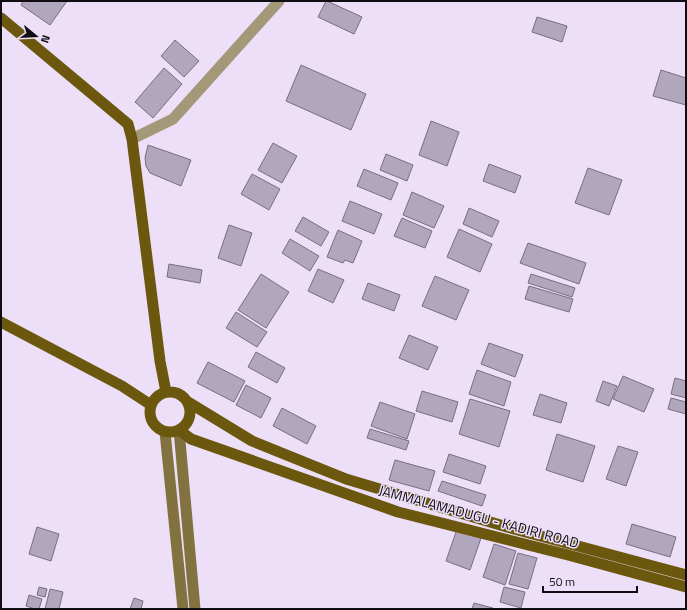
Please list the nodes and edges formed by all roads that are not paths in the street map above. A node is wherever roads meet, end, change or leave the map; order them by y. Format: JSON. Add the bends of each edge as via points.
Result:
{"nodes":[{"id":1,"x":279,"y":1,"type":"edge"},
{"id":2,"x":1,"y":18,"type":"edge"},
{"id":3,"x":132,"y":140,"type":"junction"},
{"id":4,"x":1,"y":322,"type":"edge"},
{"id":5,"x":166,"y":392,"type":"junction"},
{"id":6,"x":188,"y":402,"type":"junction"},
{"id":7,"x":151,"y":405,"type":"junction"},
{"id":8,"x":179,"y":430,"type":"junction"},
{"id":9,"x":166,"y":432,"type":"junction"},
{"id":10,"x":686,"y":575,"type":"edge"},
{"id":11,"x":686,"y":587,"type":"edge"},
{"id":12,"x":183,"y":609,"type":"edge"},
{"id":13,"x":195,"y":609,"type":"edge"}],
"edges":[{"from":1,"to":3,"type":"street","via":[[172,119]]},
{"from":2,"to":3,"type":"main road","via":[[128,124]]},
{"from":3,"to":5,"type":"main road"},
{"from":4,"to":7,"type":"main road","via":[[122,386]]},
{"from":5,"to":6,"type":"main road","name":"JAMMALAMADUGU - KADIRI ROAD","via":[[179,393]]},
{"from":5,"to":7,"type":"main road","via":[[159,394]]},
{"from":6,"to":8,"type":"main road","via":[[190,415]]},
{"from":6,"to":10,"type":"main road","name":"JAMMALAMADUGU - KADIRI ROAD","via":[[252,441],[346,480]]},
{"from":7,"to":9,"type":"main road","via":[[149,412],[154,425]]},
{"from":8,"to":9,"type":"main road"},
{"from":8,"to":11,"type":"main road","name":"JAMMALAMADUGU - KADIRI ROAD","via":[[191,439],[398,512]]},
{"from":8,"to":13,"type":"main road"},
{"from":9,"to":12,"type":"main road"}]}
